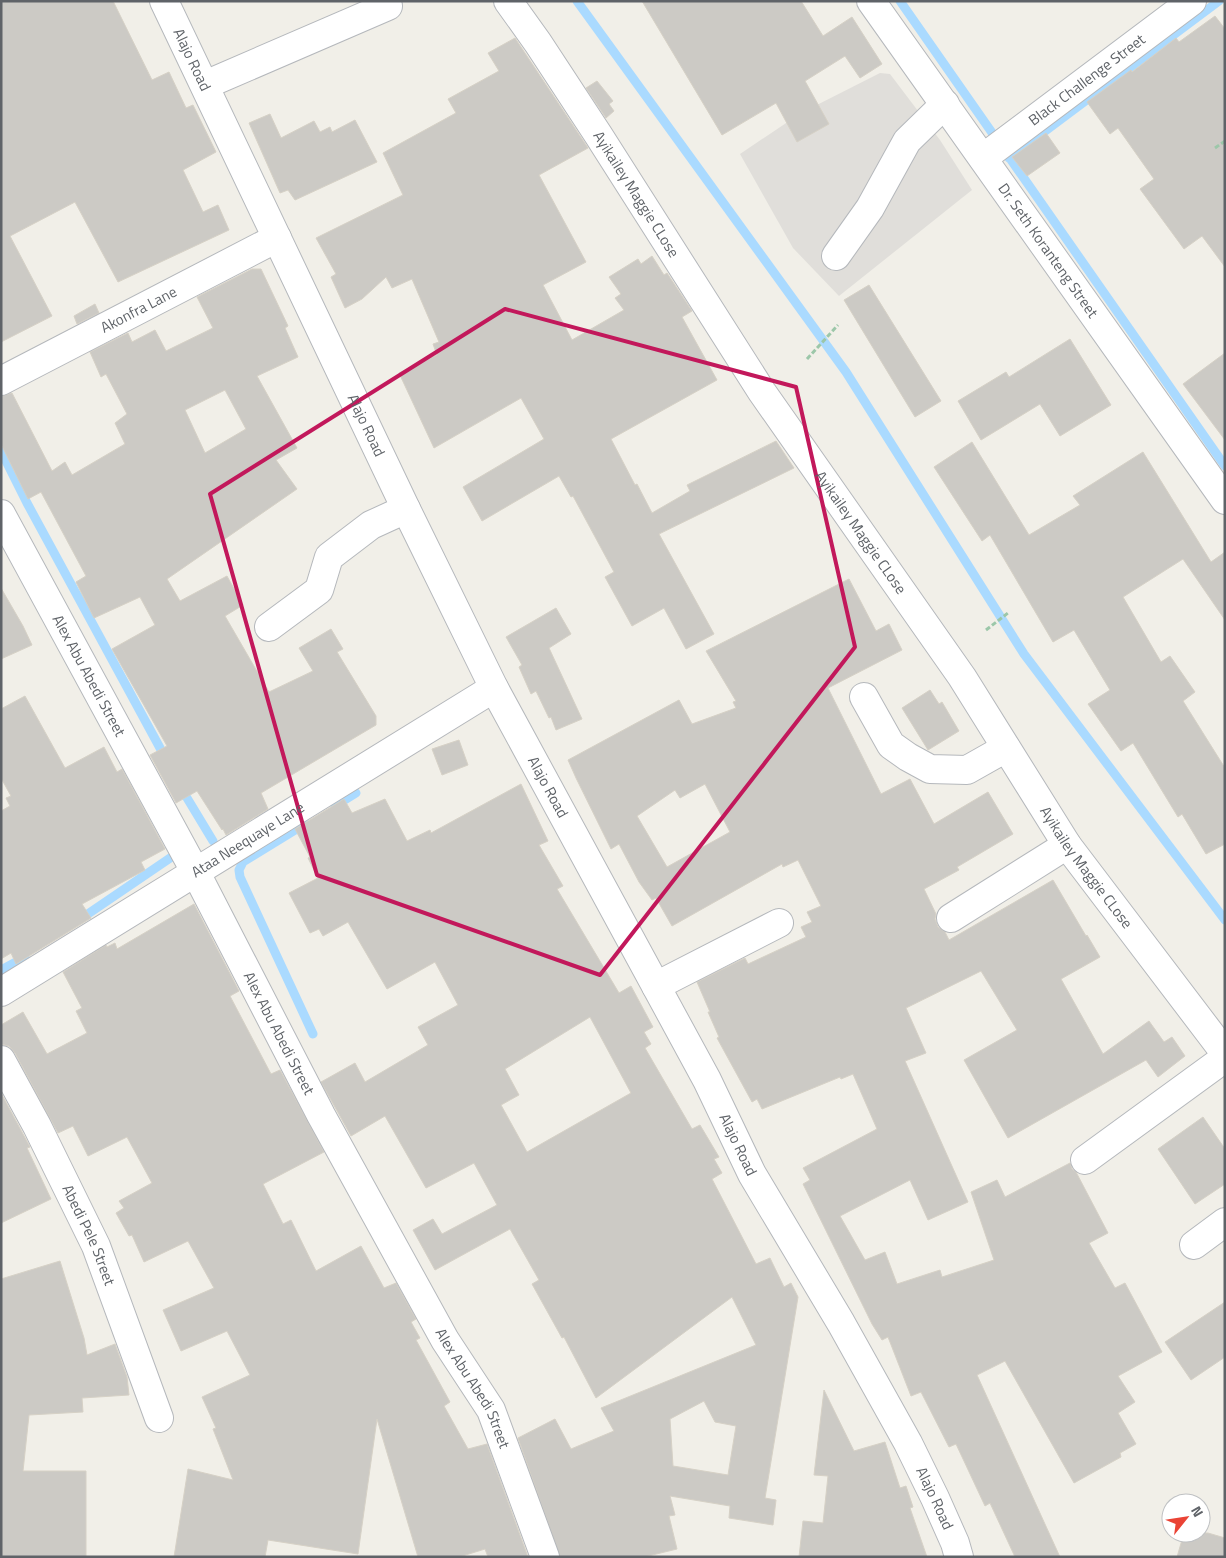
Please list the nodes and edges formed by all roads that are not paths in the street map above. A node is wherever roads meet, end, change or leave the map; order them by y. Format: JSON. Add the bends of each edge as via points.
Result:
{"nodes":[{"id":1,"x":164,"y":1,"type":"edge"},
{"id":2,"x":508,"y":1,"type":"edge"},
{"id":3,"x":871,"y":1,"type":"edge"},
{"id":4,"x":1192,"y":1,"type":"edge"},
{"id":5,"x":388,"y":6,"type":"dead end"},
{"id":6,"x":205,"y":85,"type":"junction"},
{"id":7,"x":945,"y":104,"type":"junction"},
{"id":8,"x":983,"y":158,"type":"junction"},
{"id":9,"x":276,"y":238,"type":"junction"},
{"id":10,"x":836,"y":256,"type":"dead end"},
{"id":11,"x":1,"y":380,"type":"edge"},
{"id":12,"x":1223,"y":492,"type":"edge"},
{"id":13,"x":406,"y":509,"type":"junction"},
{"id":14,"x":1,"y":514,"type":"edge"},
{"id":15,"x":269,"y":627,"type":"dead end"},
{"id":16,"x":494,"y":688,"type":"junction"},
{"id":17,"x":864,"y":697,"type":"dead end"},
{"id":18,"x":1006,"y":748,"type":"junction"},
{"id":19,"x":1067,"y":845,"type":"junction"},
{"id":20,"x":196,"y":873,"type":"junction"},
{"id":21,"x":951,"y":918,"type":"dead end"},
{"id":22,"x":780,"y":923,"type":"dead end"},
{"id":23,"x":656,"y":986,"type":"junction"},
{"id":24,"x":1,"y":992,"type":"edge"},
{"id":25,"x":1225,"y":1053,"type":"edge"},
{"id":26,"x":1225,"y":1058,"type":"edge"},
{"id":27,"x":1,"y":1060,"type":"edge"},
{"id":28,"x":1085,"y":1160,"type":"dead end"},
{"id":29,"x":1225,"y":1222,"type":"edge"},
{"id":30,"x":1194,"y":1245,"type":"dead end"},
{"id":31,"x":159,"y":1418,"type":"dead end"},
{"id":32,"x":545,"y":1557,"type":"edge"},
{"id":33,"x":959,"y":1557,"type":"edge"}],
"edges":[{"from":1,"to":6,"type":"street","name":"Alajo Road"},
{"from":2,"to":18,"type":"street","name":"Ayikailey Maggie CLose","via":[[584,112],[762,392],[962,677]]},
{"from":3,"to":7,"type":"street","name":"Dr. Seth Koranteng Street"},
{"from":4,"to":8,"type":"street","name":"Black Challenge Street"},
{"from":5,"to":6,"type":"street"},
{"from":6,"to":9,"type":"street","name":"Alajo Road"},
{"from":7,"to":8,"type":"street","name":"Dr. Seth Koranteng Street"},
{"from":7,"to":10,"type":"street","via":[[907,141],[870,208]]},
{"from":8,"to":12,"type":"street","name":"Dr. Seth Koranteng Street"},
{"from":9,"to":11,"type":"street","name":"Akonfra Lane"},
{"from":9,"to":13,"type":"street","name":"Alajo Road"},
{"from":13,"to":15,"type":"street","via":[[371,525],[328,557],[319,590]]},
{"from":13,"to":16,"type":"street","name":"Alajo Road"},
{"from":14,"to":20,"type":"street","name":"Alex Abu Abedi Street"},
{"from":16,"to":20,"type":"street","name":"Ataa Neequaye Lane"},
{"from":16,"to":23,"type":"street","name":"Alajo Road"},
{"from":17,"to":18,"type":"street","via":[[891,745],[930,769],[967,770]]},
{"from":18,"to":19,"type":"street","name":"Ayikailey Maggie CLose"},
{"from":19,"to":21,"type":"street"},
{"from":19,"to":25,"type":"street","name":"Ayikailey Maggie CLose"},
{"from":20,"to":24,"type":"street","name":"Ataa Neequaye Lane"},
{"from":20,"to":32,"type":"street","name":"Alex Abu Abedi Street","via":[[321,1115],[444,1340],[491,1410]]},
{"from":22,"to":23,"type":"street"},
{"from":23,"to":33,"type":"street","name":"Alajo Road","via":[[707,1080],[752,1174],[908,1443]]},
{"from":26,"to":28,"type":"street"},
{"from":27,"to":31,"type":"street","name":"Abedi Pele Street","via":[[96,1246]]},
{"from":29,"to":30,"type":"street"}]}
